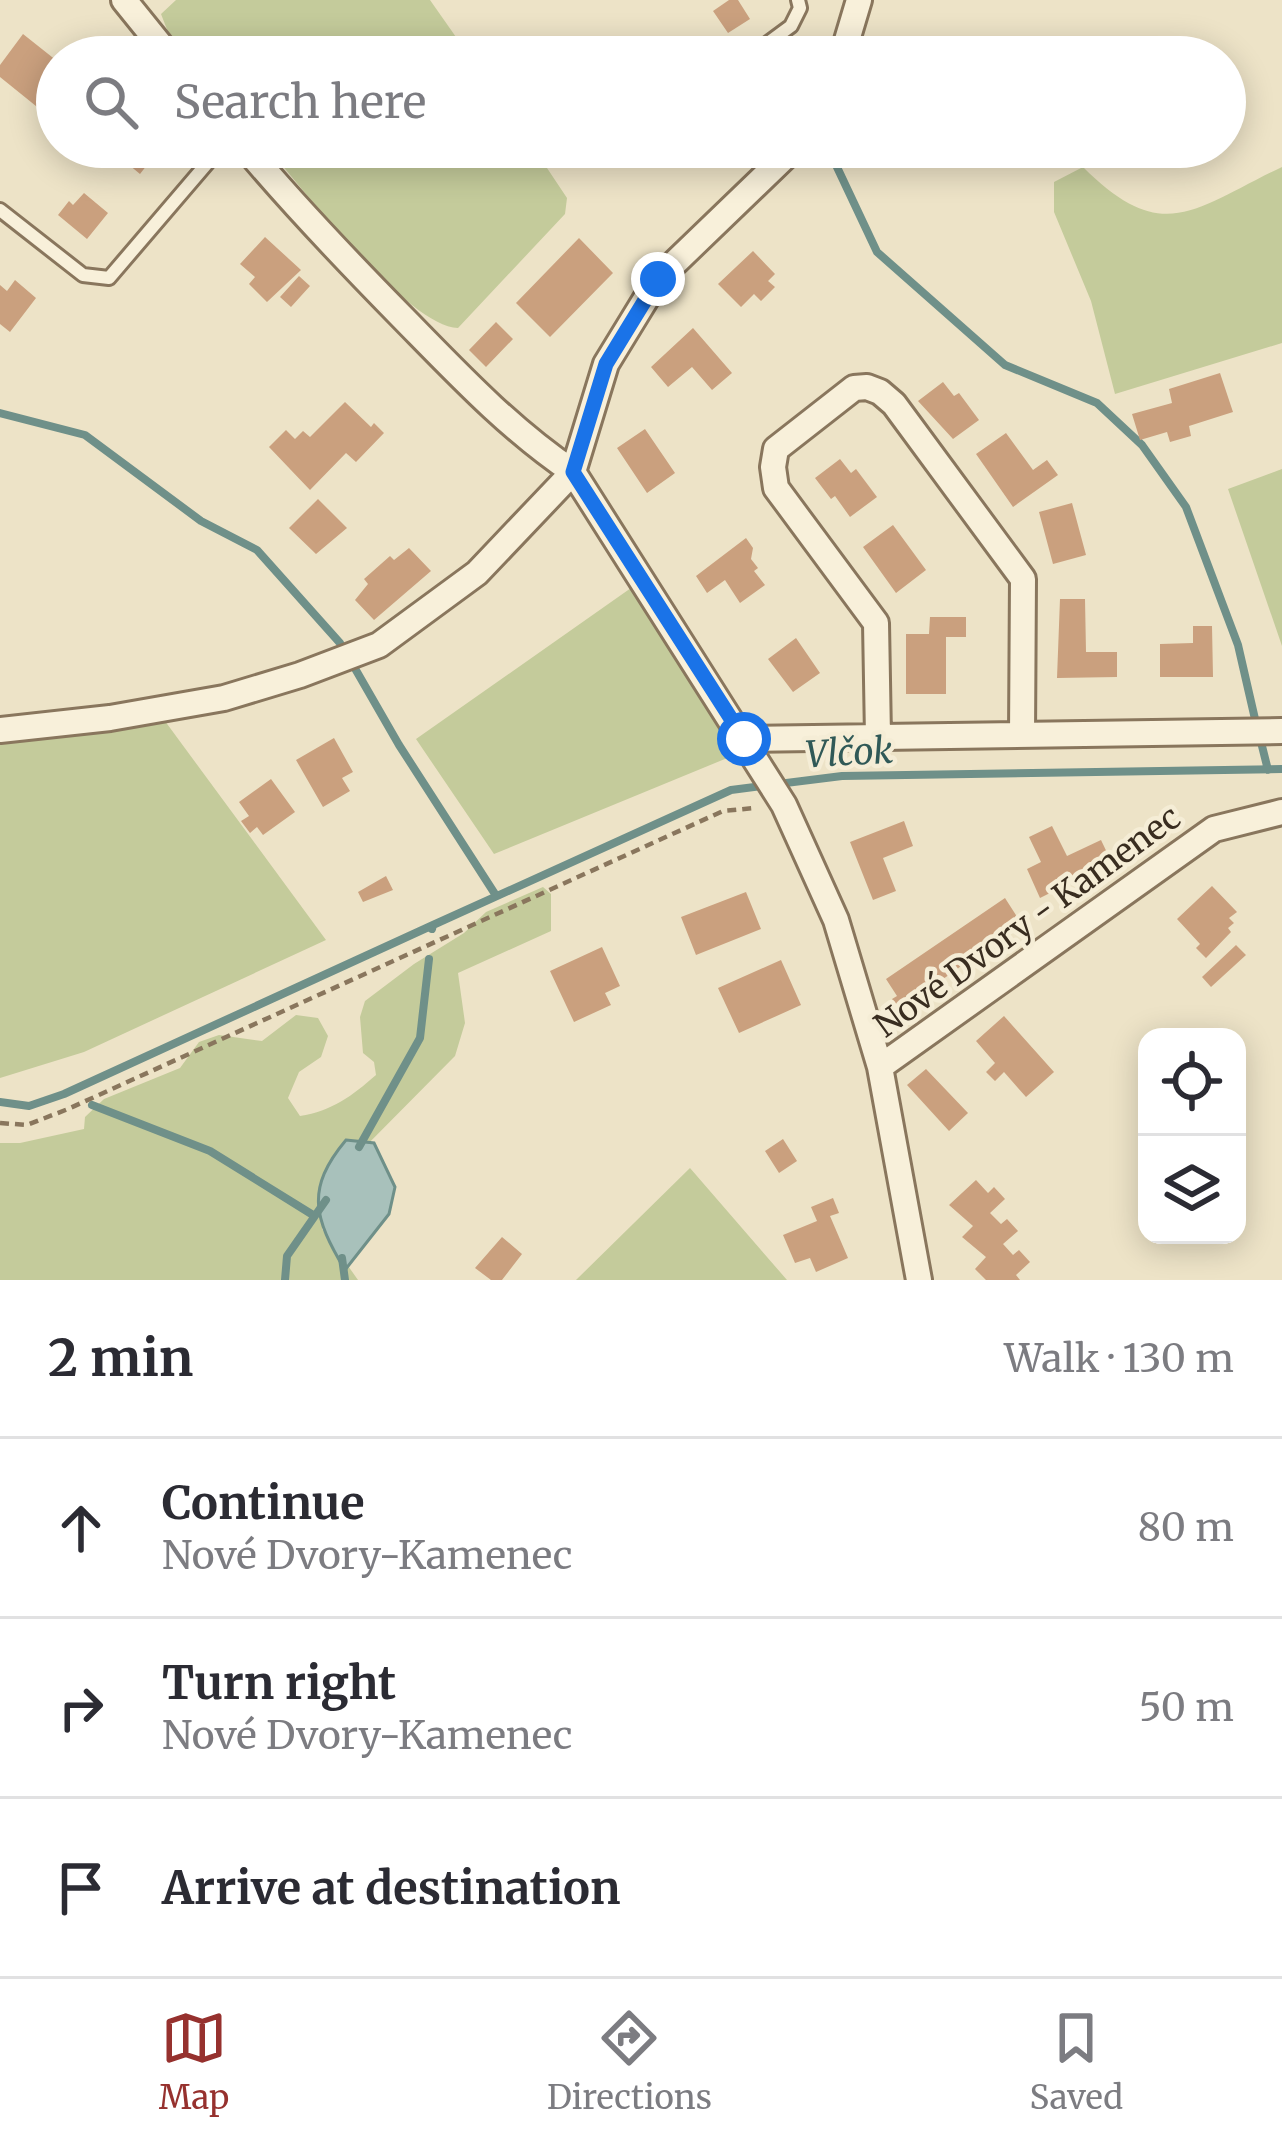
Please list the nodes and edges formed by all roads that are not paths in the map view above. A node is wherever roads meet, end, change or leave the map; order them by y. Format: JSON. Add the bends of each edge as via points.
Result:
{"nodes":[{"id":1,"x":124,"y":0,"type":"edge"},
{"id":2,"x":798,"y":0,"type":"edge"},
{"id":3,"x":859,"y":0,"type":"edge"},
{"id":4,"x":153,"y":36,"type":"edge"},
{"id":5,"x":777,"y":36,"type":"edge"},
{"id":6,"x":848,"y":36,"type":"edge"},
{"id":7,"x":203,"y":168,"type":"edge"},
{"id":8,"x":263,"y":168,"type":"edge"},
{"id":9,"x":765,"y":168,"type":"edge"},
{"id":10,"x":0,"y":210,"type":"edge"},
{"id":11,"x":573,"y":472,"type":"junction"},
{"id":12,"x":0,"y":730,"type":"edge"},
{"id":13,"x":1282,"y":731,"type":"edge"},
{"id":14,"x":1022,"y":735,"type":"junction"},
{"id":15,"x":878,"y":737,"type":"junction"},
{"id":16,"x":747,"y":744,"type":"junction"},
{"id":17,"x":1282,"y":812,"type":"edge"},
{"id":18,"x":880,"y":1067,"type":"junction"},
{"id":19,"x":920,"y":1280,"type":"edge"}],
"edges":[{"from":1,"to":4,"type":"street"},
{"from":2,"to":5,"type":"lane","via":[[791,26]]},
{"from":3,"to":6,"type":"street"},
{"from":7,"to":10,"type":"lane","via":[[109,278],[83,274]]},
{"from":8,"to":11,"type":"street","via":[[457,374]]},
{"from":9,"to":11,"type":"street","via":[[658,279],[606,364]]},
{"from":11,"to":12,"type":"street","via":[[477,573],[379,645],[224,698]]},
{"from":11,"to":16,"type":"street"},
{"from":13,"to":14,"type":"street"},
{"from":14,"to":15,"type":"street"},
{"from":14,"to":15,"type":"street","via":[[1023,579],[894,404],[867,387],[854,388],[776,449],[773,467],[791,511],[876,623]]},
{"from":15,"to":16,"type":"street"},
{"from":16,"to":18,"type":"street","via":[[836,920]]},
{"from":17,"to":18,"type":"street","name":"Nové Dvory - Kamenec","via":[[1214,829]]},
{"from":18,"to":19,"type":"street"}]}
